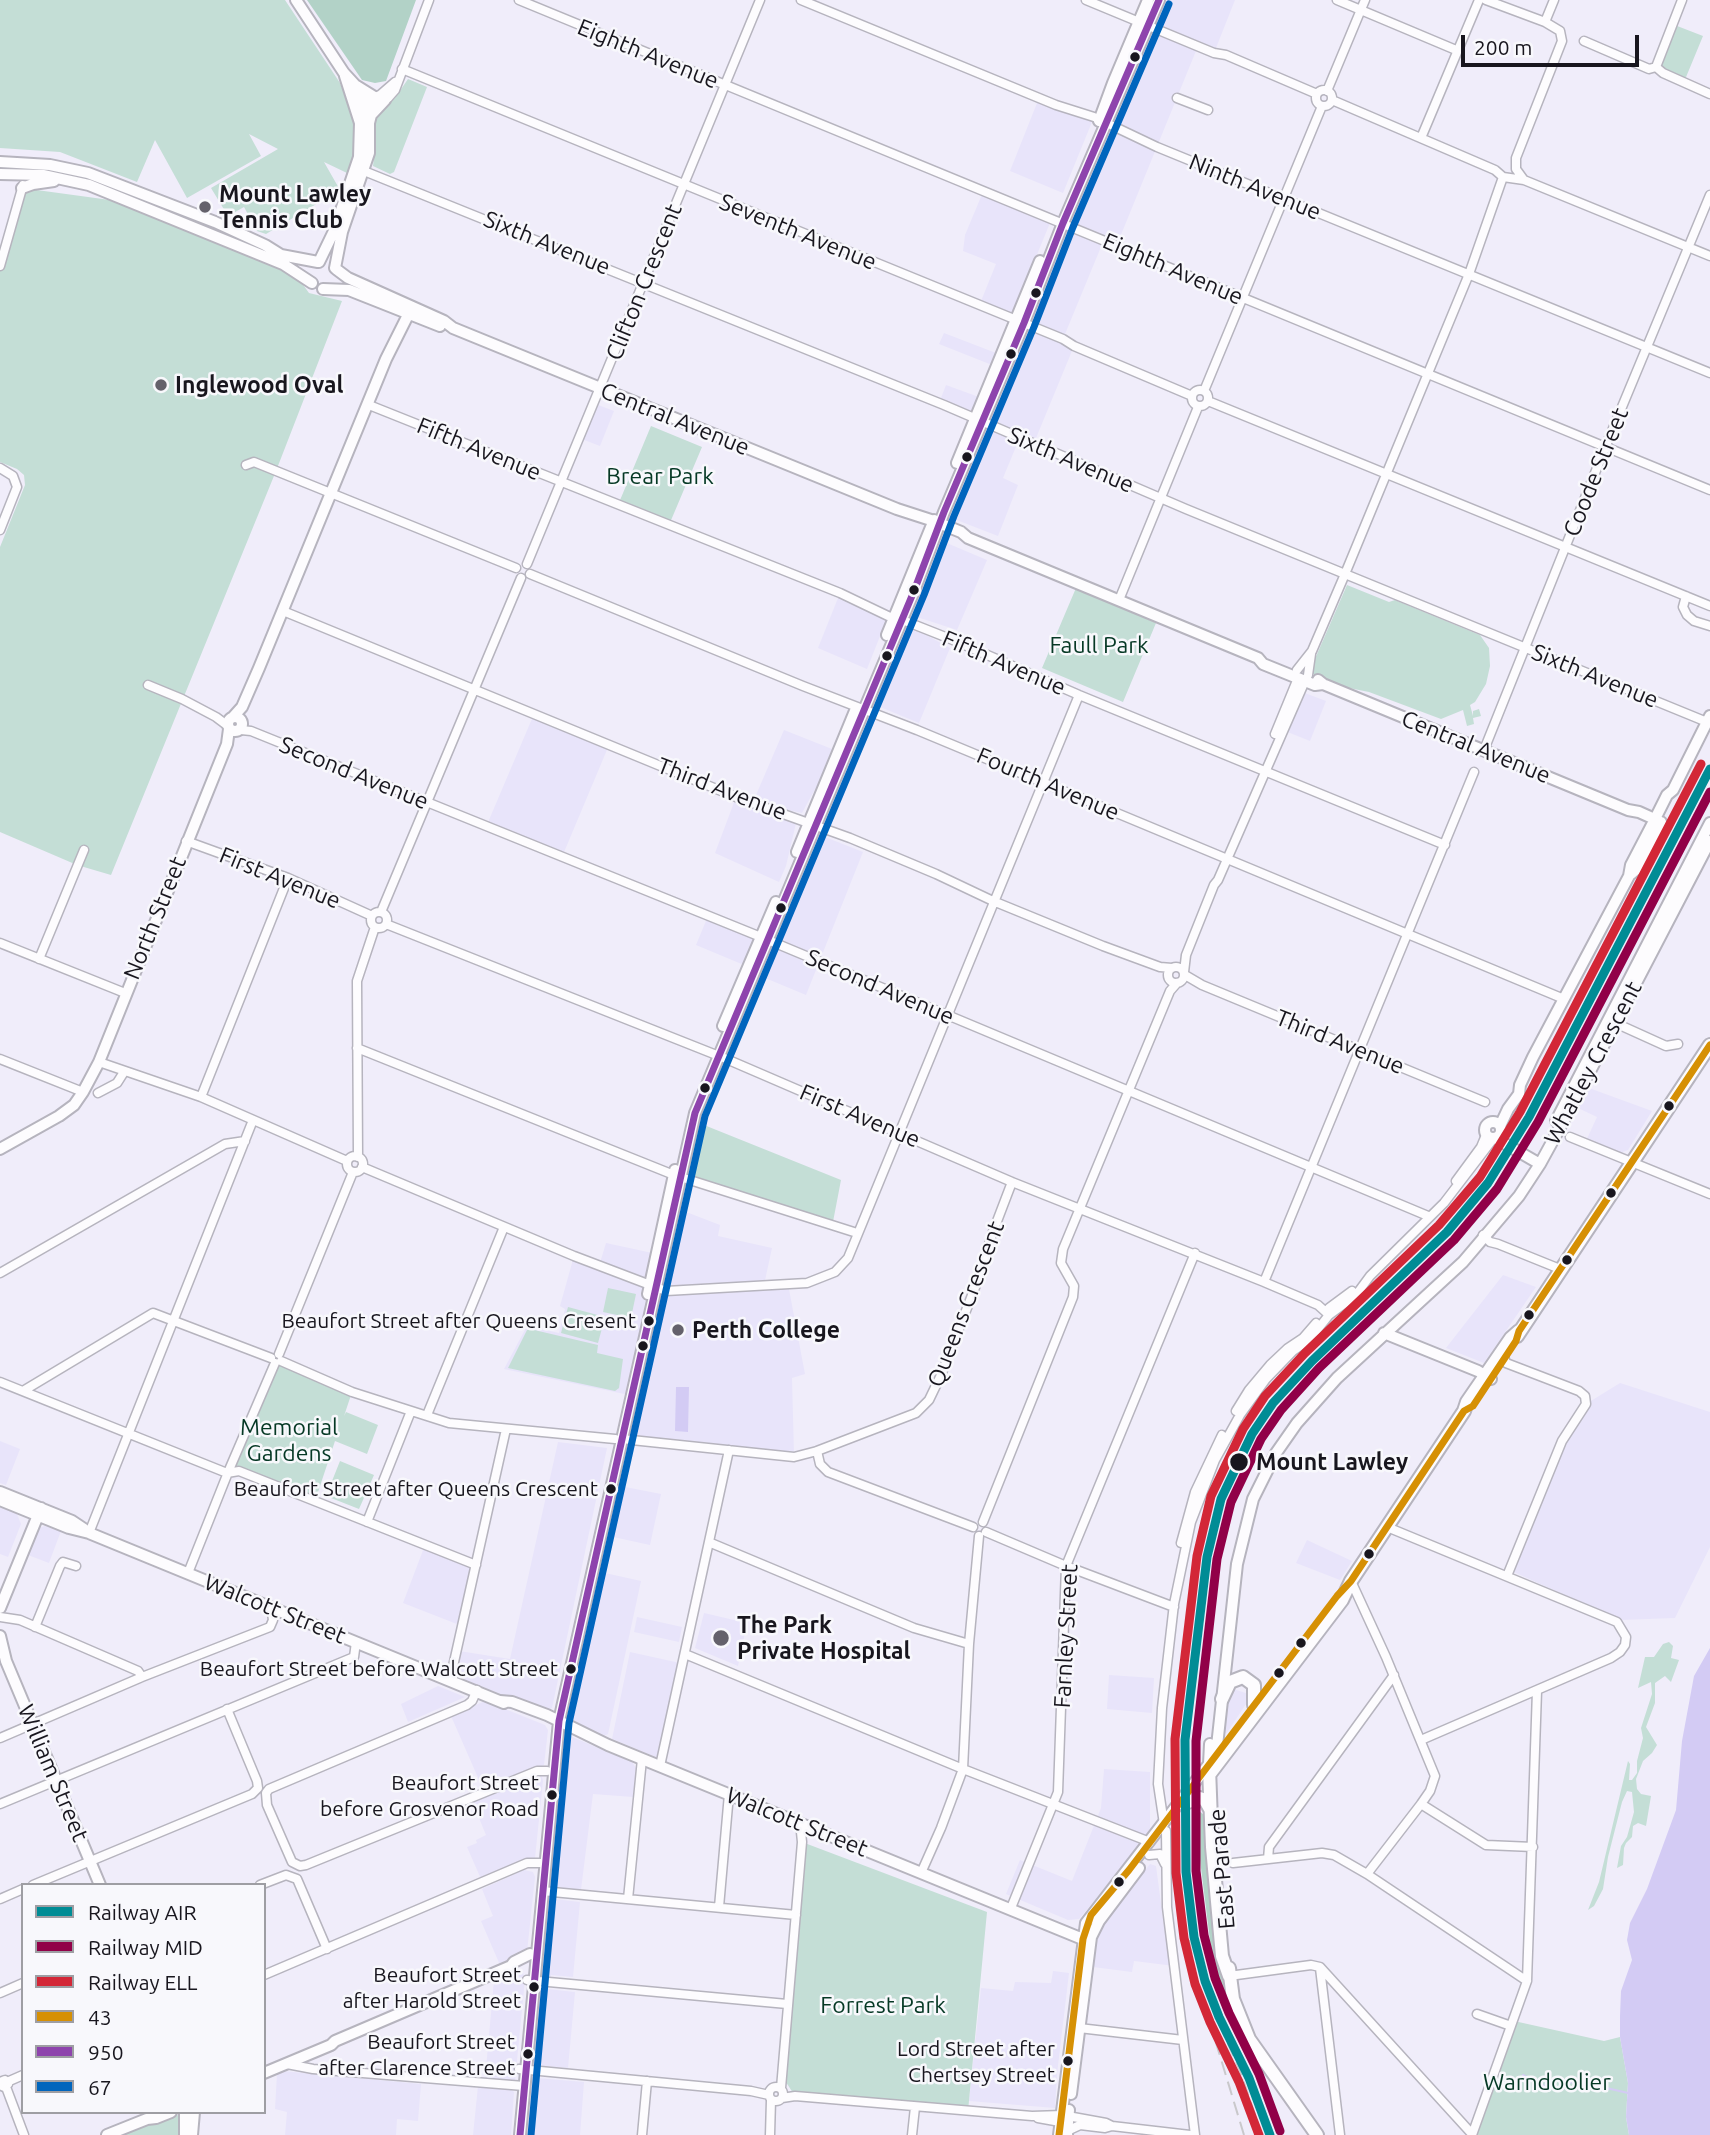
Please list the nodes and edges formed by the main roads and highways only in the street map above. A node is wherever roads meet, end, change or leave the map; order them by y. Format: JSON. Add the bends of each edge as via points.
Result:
{"nodes":[{"id":1,"x":296,"y":0,"type":"edge"},
{"id":2,"x":1148,"y":0,"type":"edge"},
{"id":3,"x":1159,"y":0,"type":"edge"},
{"id":4,"x":1143,"y":23,"type":"junction"},
{"id":5,"x":344,"y":73,"type":"junction"},
{"id":6,"x":355,"y":85,"type":"junction"},
{"id":7,"x":360,"y":107,"type":"junction"},
{"id":8,"x":369,"y":123,"type":"junction"},
{"id":9,"x":23,"y":168,"type":"junction"},
{"id":10,"x":360,"y":169,"type":"junction"},
{"id":11,"x":1,"y":170,"type":"edge"},
{"id":12,"x":64,"y":179,"type":"junction"},
{"id":13,"x":177,"y":208,"type":"junction"},
{"id":14,"x":181,"y":222,"type":"junction"},
{"id":15,"x":318,"y":262,"type":"junction"},
{"id":16,"x":335,"y":269,"type":"junction"},
{"id":17,"x":312,"y":283,"type":"junction"},
{"id":18,"x":323,"y":289,"type":"junction"},
{"id":19,"x":407,"y":309,"type":"junction"},
{"id":20,"x":935,"y":525,"type":"junction"},
{"id":21,"x":1709,"y":719,"type":"edge"},
{"id":22,"x":1657,"y":823,"type":"junction"},
{"id":23,"x":1710,"y":823,"type":"edge"},
{"id":24,"x":1707,"y":842,"type":"edge"},
{"id":25,"x":1708,"y":1053,"type":"edge"},
{"id":26,"x":0,"y":1149,"type":"edge"},
{"id":27,"x":1535,"y":1158,"type":"junction"},
{"id":28,"x":1384,"y":1333,"type":"junction"},
{"id":29,"x":1488,"y":1377,"type":"junction"},
{"id":30,"x":0,"y":1492,"type":"edge"},
{"id":31,"x":0,"y":1500,"type":"edge"},
{"id":32,"x":36,"y":1511,"type":"junction"},
{"id":33,"x":1351,"y":1581,"type":"junction"},
{"id":34,"x":1234,"y":1586,"type":"junction"},
{"id":35,"x":0,"y":1589,"type":"edge"},
{"id":36,"x":0,"y":1608,"type":"edge"},
{"id":37,"x":0,"y":1636,"type":"edge"},
{"id":38,"x":3,"y":1658,"type":"edge"},
{"id":39,"x":1222,"y":1699,"type":"junction"},
{"id":40,"x":1254,"y":1705,"type":"junction"},
{"id":41,"x":555,"y":1723,"type":"junction"},
{"id":42,"x":1212,"y":1765,"type":"junction"},
{"id":43,"x":1183,"y":1804,"type":"junction"},
{"id":44,"x":1211,"y":1810,"type":"junction"},
{"id":45,"x":1165,"y":1827,"type":"junction"},
{"id":46,"x":541,"y":1866,"type":"junction"},
{"id":47,"x":99,"y":1883,"type":"edge"},
{"id":48,"x":1087,"y":1937,"type":"junction"},
{"id":49,"x":530,"y":1954,"type":"junction"},
{"id":50,"x":511,"y":1966,"type":"junction"},
{"id":51,"x":531,"y":1975,"type":"junction"},
{"id":52,"x":1229,"y":1976,"type":"junction"},
{"id":53,"x":335,"y":2041,"type":"junction"},
{"id":54,"x":266,"y":2065,"type":"edge"},
{"id":55,"x":266,"y":2072,"type":"edge"},
{"id":56,"x":521,"y":2086,"type":"junction"},
{"id":57,"x":1296,"y":2107,"type":"junction"},
{"id":58,"x":186,"y":2114,"type":"edge"},
{"id":59,"x":194,"y":2114,"type":"edge"},
{"id":60,"x":150,"y":2115,"type":"edge"},
{"id":61,"x":1065,"y":2126,"type":"edge"},
{"id":62,"x":107,"y":2135,"type":"edge"},
{"id":63,"x":185,"y":2135,"type":"edge"},
{"id":64,"x":192,"y":2135,"type":"edge"},
{"id":65,"x":513,"y":2135,"type":"edge"},
{"id":66,"x":520,"y":2135,"type":"edge"},
{"id":67,"x":1310,"y":2135,"type":"edge"},
{"id":68,"x":1317,"y":2135,"type":"edge"}],
"edges":[{"from":1,"to":5,"type":"main road"},
{"from":2,"to":4,"type":"main road"},
{"from":3,"to":4,"type":"main road"},
{"from":4,"to":20,"type":"main road"},
{"from":5,"to":6,"type":"main road"},
{"from":5,"to":7,"type":"main road"},
{"from":6,"to":7,"type":"main road"},
{"from":6,"to":8,"type":"main road","via":[[380,99]]},
{"from":7,"to":8,"type":"main road"},
{"from":7,"to":10,"type":"main road"},
{"from":8,"to":10,"type":"main road","via":[[369,153]]},
{"from":9,"to":11,"type":"main road"},
{"from":9,"to":12,"type":"main road"},
{"from":9,"to":13,"type":"main road","via":[[64,167],[88,173]]},
{"from":10,"to":15,"type":"main road"},
{"from":10,"to":16,"type":"main road"},
{"from":11,"to":12,"type":"main road","via":[[19,192],[33,184]]},
{"from":12,"to":14,"type":"main road"},
{"from":13,"to":14,"type":"main road"},
{"from":13,"to":15,"type":"main road","via":[[281,255]]},
{"from":14,"to":17,"type":"main road","via":[[292,268]]},
{"from":15,"to":16,"type":"main road","via":[[329,262]]},
{"from":15,"to":17,"type":"main road","via":[[310,272]]},
{"from":16,"to":18,"type":"main road","via":[[335,282]]},
{"from":16,"to":19,"type":"main road","name":"Central Avenue"},
{"from":17,"to":18,"type":"main road"},
{"from":18,"to":19,"type":"main road","name":"Central Avenue","via":[[349,290]]},
{"from":19,"to":20,"type":"main road","name":"Central Avenue","via":[[444,320],[453,328]]},
{"from":19,"to":26,"type":"main road","name":"North Street","via":[[99,1062],[75,1105]]},
{"from":20,"to":22,"type":"main road","name":"Central Avenue"},
{"from":20,"to":41,"type":"main road","via":[[765,939],[688,1113],[656,1291]]},
{"from":21,"to":22,"type":"main road","via":[[1667,794]]},
{"from":22,"to":27,"type":"main road","via":[[1631,865],[1498,1134]]},
{"from":23,"to":24,"type":"main road","name":"Whatley Crescent"},
{"from":24,"to":27,"type":"main road","name":"Whatley Crescent"},
{"from":25,"to":29,"type":"highway","via":[[1510,1338]]},
{"from":27,"to":28,"type":"main road","name":"Whatley Crescent","via":[[1463,1262]]},
{"from":28,"to":29,"type":"main road"},
{"from":28,"to":34,"type":"main road","name":"Whatley Crescent","via":[[1315,1402],[1276,1453],[1253,1499]]},
{"from":29,"to":33,"type":"highway"},
{"from":30,"to":32,"type":"main road","name":"Walcott Street"},
{"from":31,"to":32,"type":"main road","name":"Walcott Street"},
{"from":32,"to":35,"type":"main road"},
{"from":32,"to":36,"type":"main road"},
{"from":32,"to":41,"type":"main road","name":"Walcott Street","via":[[72,1521],[89,1533]]},
{"from":33,"to":40,"type":"highway"},
{"from":33,"to":42,"type":"highway","via":[[1342,1600]]},
{"from":34,"to":39,"type":"main road","name":"Whatley Crescent"},
{"from":34,"to":42,"type":"main road","name":"Whatley Crescent"},
{"from":37,"to":38,"type":"main road","name":"William Street"},
{"from":38,"to":47,"type":"main road","name":"William Street"},
{"from":39,"to":40,"type":"highway","via":[[1230,1682],[1243,1677],[1254,1685]]},
{"from":39,"to":42,"type":"main road","name":"Whatley Crescent"},
{"from":40,"to":42,"type":"highway"},
{"from":41,"to":46,"type":"main road"},
{"from":41,"to":46,"type":"main road"},
{"from":41,"to":48,"type":"main road","name":"Walcott Street"},
{"from":42,"to":43,"type":"main road"},
{"from":42,"to":44,"type":"highway","name":"East Parade"},
{"from":42,"to":52,"type":"highway","name":"East Parade"},
{"from":43,"to":44,"type":"highway","via":[[1200,1798]]},
{"from":43,"to":45,"type":"main road"},
{"from":44,"to":52,"type":"highway","name":"East Parade","via":[[1222,1956]]},
{"from":45,"to":48,"type":"main road"},
{"from":45,"to":48,"type":"main road","via":[[1091,1915]]},
{"from":46,"to":49,"type":"main road"},
{"from":46,"to":51,"type":"main road"},
{"from":48,"to":61,"type":"main road"},
{"from":48,"to":61,"type":"main road"},
{"from":49,"to":50,"type":"main road"},
{"from":49,"to":51,"type":"main road"},
{"from":50,"to":51,"type":"main road"},
{"from":50,"to":53,"type":"main road"},
{"from":51,"to":56,"type":"main road"},
{"from":52,"to":57,"type":"highway","name":"East Parade","via":[[1236,2010],[1249,2039]]},
{"from":53,"to":54,"type":"main road"},
{"from":53,"to":55,"type":"main road"},
{"from":56,"to":65,"type":"main road"},
{"from":56,"to":66,"type":"main road"},
{"from":57,"to":67,"type":"highway","name":"East Parade"},
{"from":57,"to":68,"type":"highway","name":"East Parade"},
{"from":58,"to":63,"type":"main road"},
{"from":59,"to":64,"type":"main road"},
{"from":60,"to":62,"type":"main road"}]}
